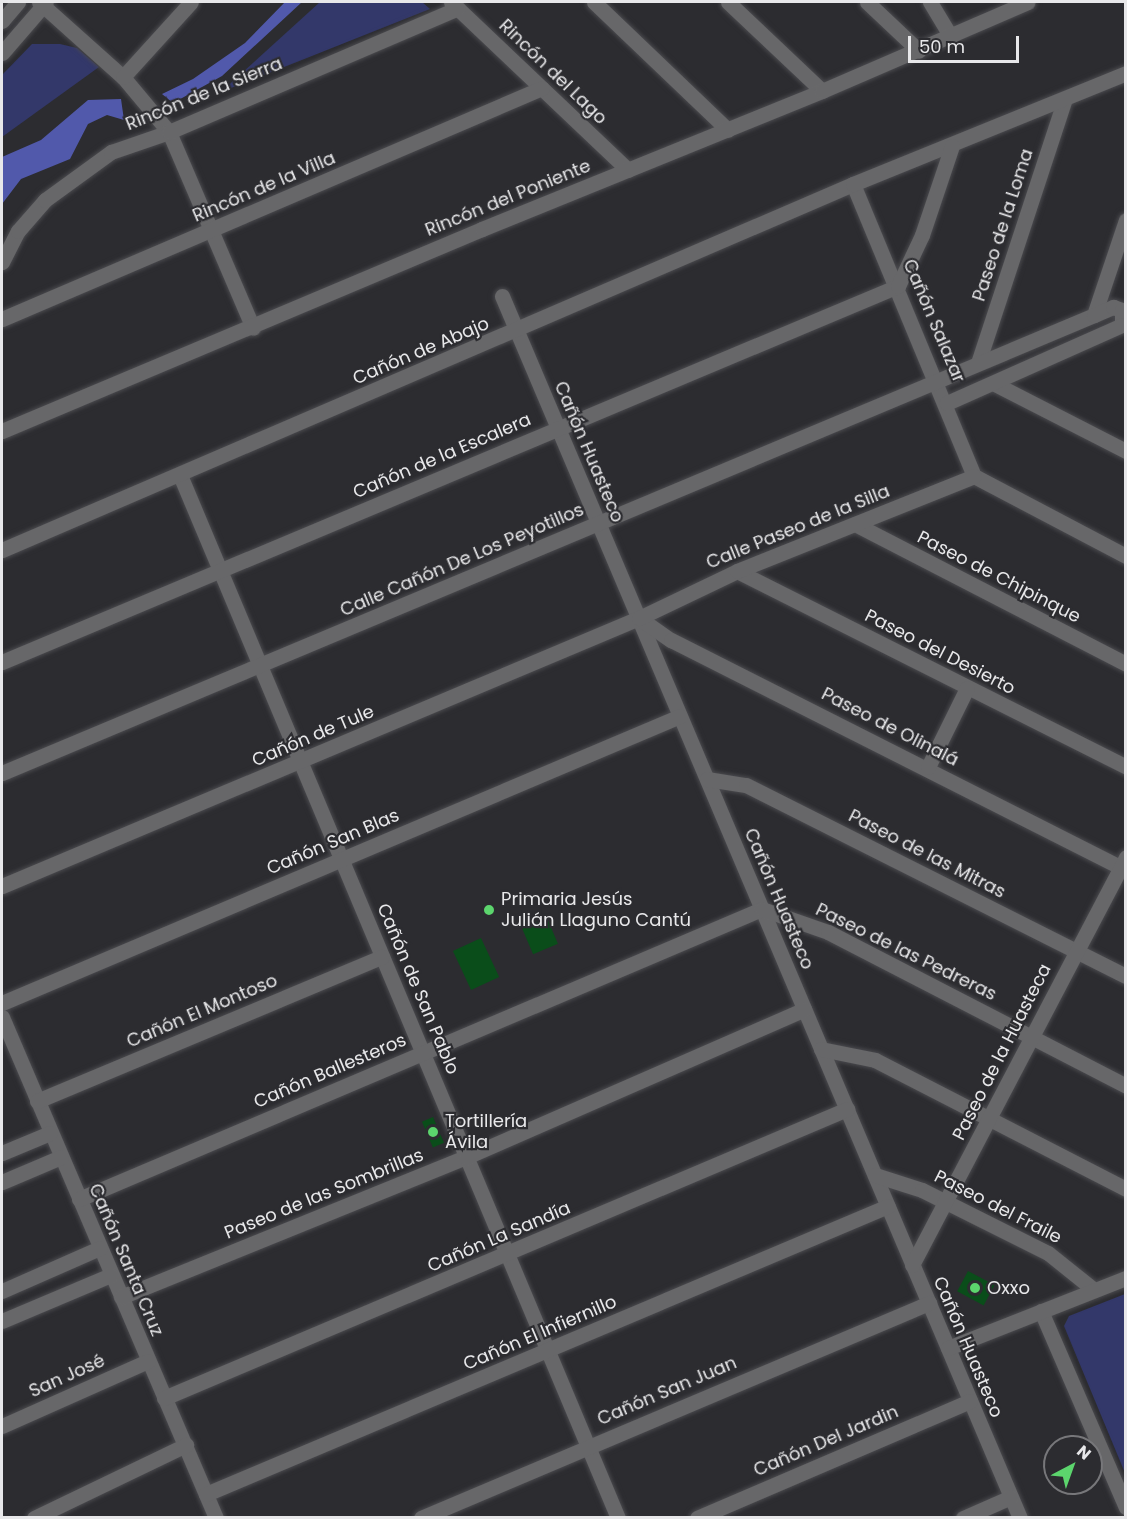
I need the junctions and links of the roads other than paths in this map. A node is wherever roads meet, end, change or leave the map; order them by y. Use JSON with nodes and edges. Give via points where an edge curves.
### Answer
{"nodes":[{"id":1,"x":18,"y":2,"type":"edge"},
{"id":2,"x":191,"y":2,"type":"edge"},
{"id":3,"x":594,"y":2,"type":"edge"},
{"id":4,"x":728,"y":2,"type":"edge"},
{"id":5,"x":867,"y":2,"type":"edge"},
{"id":6,"x":930,"y":2,"type":"edge"},
{"id":7,"x":1028,"y":2,"type":"edge"},
{"id":8,"x":43,"y":3,"type":"edge"},
{"id":9,"x":454,"y":5,"type":"edge"},
{"id":10,"x":2,"y":21,"type":"edge"},
{"id":11,"x":951,"y":37,"type":"junction"},
{"id":12,"x":919,"y":51,"type":"junction"},
{"id":13,"x":2,"y":53,"type":"edge"},
{"id":14,"x":1125,"y":73,"type":"edge"},
{"id":15,"x":123,"y":77,"type":"junction"},
{"id":16,"x":542,"y":88,"type":"junction"},
{"id":17,"x":822,"y":91,"type":"junction"},
{"id":18,"x":1065,"y":99,"type":"junction"},
{"id":19,"x":728,"y":130,"type":"junction"},
{"id":20,"x":169,"y":132,"type":"junction"},
{"id":21,"x":952,"y":146,"type":"junction"},
{"id":22,"x":628,"y":170,"type":"junction"},
{"id":23,"x":854,"y":184,"type":"junction"},
{"id":24,"x":1125,"y":220,"type":"edge"},
{"id":25,"x":213,"y":231,"type":"junction"},
{"id":26,"x":2,"y":262,"type":"edge"},
{"id":27,"x":898,"y":286,"type":"junction"},
{"id":28,"x":502,"y":296,"type":"dead end"},
{"id":29,"x":1094,"y":315,"type":"junction"},
{"id":30,"x":2,"y":319,"type":"edge"},
{"id":31,"x":1124,"y":327,"type":"edge"},
{"id":32,"x":253,"y":328,"type":"junction"},
{"id":33,"x":517,"y":331,"type":"junction"},
{"id":34,"x":978,"y":363,"type":"junction"},
{"id":35,"x":938,"y":381,"type":"junction"},
{"id":36,"x":993,"y":383,"type":"junction"},
{"id":37,"x":947,"y":403,"type":"junction"},
{"id":38,"x":558,"y":427,"type":"junction"},
{"id":39,"x":2,"y":431,"type":"edge"},
{"id":40,"x":1125,"y":451,"type":"edge"},
{"id":41,"x":180,"y":475,"type":"junction"},
{"id":42,"x":974,"y":476,"type":"junction"},
{"id":43,"x":598,"y":523,"type":"junction"},
{"id":44,"x":855,"y":524,"type":"junction"},
{"id":45,"x":2,"y":550,"type":"edge"},
{"id":46,"x":1125,"y":556,"type":"edge"},
{"id":47,"x":737,"y":571,"type":"junction"},
{"id":48,"x":220,"y":572,"type":"junction"},
{"id":49,"x":639,"y":618,"type":"junction"},
{"id":50,"x":2,"y":662,"type":"edge"},
{"id":51,"x":1125,"y":664,"type":"edge"},
{"id":52,"x":262,"y":666,"type":"junction"},
{"id":53,"x":967,"y":688,"type":"junction"},
{"id":54,"x":680,"y":716,"type":"junction"},
{"id":55,"x":302,"y":762,"type":"junction"},
{"id":56,"x":928,"y":767,"type":"junction"},
{"id":57,"x":1125,"y":767,"type":"edge"},
{"id":58,"x":2,"y":773,"type":"edge"},
{"id":59,"x":707,"y":779,"type":"junction"},
{"id":60,"x":343,"y":859,"type":"junction"},
{"id":61,"x":1124,"y":864,"type":"edge"},
{"id":62,"x":2,"y":886,"type":"edge"},
{"id":63,"x":762,"y":909,"type":"junction"},
{"id":64,"x":1076,"y":950,"type":"junction"},
{"id":65,"x":382,"y":957,"type":"junction"},
{"id":66,"x":1125,"y":976,"type":"edge"},
{"id":67,"x":2,"y":1002,"type":"edge"},
{"id":68,"x":804,"y":1009,"type":"junction"},
{"id":69,"x":2,"y":1017,"type":"edge"},
{"id":70,"x":1033,"y":1038,"type":"junction"},
{"id":71,"x":7,"y":1048,"type":"edge"},
{"id":72,"x":821,"y":1049,"type":"junction"},
{"id":73,"x":423,"y":1052,"type":"junction"},
{"id":74,"x":1125,"y":1086,"type":"edge"},
{"id":75,"x":37,"y":1101,"type":"junction"},
{"id":76,"x":847,"y":1109,"type":"junction"},
{"id":77,"x":990,"y":1121,"type":"junction"},
{"id":78,"x":50,"y":1133,"type":"junction"},
{"id":79,"x":2,"y":1153,"type":"edge"},
{"id":80,"x":60,"y":1157,"type":"junction"},
{"id":81,"x":466,"y":1157,"type":"junction"},
{"id":82,"x":875,"y":1175,"type":"junction"},
{"id":83,"x":2,"y":1182,"type":"edge"},
{"id":84,"x":1125,"y":1189,"type":"edge"},
{"id":85,"x":79,"y":1198,"type":"junction"},
{"id":86,"x":947,"y":1204,"type":"junction"},
{"id":87,"x":888,"y":1206,"type":"junction"},
{"id":88,"x":100,"y":1248,"type":"junction"},
{"id":89,"x":507,"y":1256,"type":"junction"},
{"id":90,"x":912,"y":1264,"type":"junction"},
{"id":91,"x":111,"y":1275,"type":"junction"},
{"id":92,"x":1125,"y":1278,"type":"edge"},
{"id":93,"x":1094,"y":1290,"type":"junction"},
{"id":94,"x":2,"y":1291,"type":"edge"},
{"id":95,"x":121,"y":1297,"type":"junction"},
{"id":96,"x":929,"y":1303,"type":"junction"},
{"id":97,"x":1041,"y":1311,"type":"junction"},
{"id":98,"x":2,"y":1321,"type":"edge"},
{"id":99,"x":948,"y":1347,"type":"junction"},
{"id":100,"x":547,"y":1351,"type":"junction"},
{"id":101,"x":148,"y":1360,"type":"junction"},
{"id":102,"x":164,"y":1398,"type":"junction"},
{"id":103,"x":970,"y":1401,"type":"junction"},
{"id":104,"x":2,"y":1426,"type":"edge"},
{"id":105,"x":186,"y":1445,"type":"junction"},
{"id":106,"x":586,"y":1446,"type":"junction"},
{"id":107,"x":206,"y":1494,"type":"junction"},
{"id":108,"x":1011,"y":1497,"type":"junction"},
{"id":109,"x":1125,"y":1507,"type":"edge"},
{"id":110,"x":34,"y":1518,"type":"edge"},
{"id":111,"x":216,"y":1518,"type":"edge"},
{"id":112,"x":421,"y":1518,"type":"edge"},
{"id":113,"x":618,"y":1518,"type":"edge"},
{"id":114,"x":697,"y":1518,"type":"edge"},
{"id":115,"x":963,"y":1518,"type":"edge"},
{"id":116,"x":1020,"y":1518,"type":"edge"}],
"edges":[{"from":1,"to":10,"type":"street"},
{"from":2,"to":15,"type":"street"},
{"from":3,"to":19,"type":"street"},
{"from":4,"to":17,"type":"street"},
{"from":5,"to":12,"type":"street"},
{"from":6,"to":11,"type":"street"},
{"from":7,"to":11,"type":"street","name":"Rincón del Poniente"},
{"from":8,"to":13,"type":"street"},
{"from":8,"to":15,"type":"street"},
{"from":9,"to":16,"type":"street","name":"Rincón del Lago"},
{"from":9,"to":20,"type":"street","name":"Rincón de la Sierra"},
{"from":11,"to":12,"type":"street","name":"Rincón del Poniente"},
{"from":12,"to":17,"type":"street","name":"Rincón del Poniente"},
{"from":14,"to":18,"type":"street","name":"Cañón de Abajo"},
{"from":15,"to":20,"type":"street"},
{"from":16,"to":22,"type":"street","name":"Rincón del Lago"},
{"from":16,"to":25,"type":"street","name":"Rincón de la Villa"},
{"from":17,"to":19,"type":"street","name":"Rincón del Poniente"},
{"from":18,"to":21,"type":"street","name":"Cañón de Abajo"},
{"from":18,"to":34,"type":"street","name":"Paseo de la Loma"},
{"from":19,"to":22,"type":"street","name":"Rincón del Poniente"},
{"from":20,"to":25,"type":"street"},
{"from":20,"to":26,"type":"street","name":"Rincón de la Sierra","via":[[111,152],[73,176],[18,231]]},
{"from":21,"to":23,"type":"street","name":"Cañón de Abajo"},
{"from":21,"to":27,"type":"street","via":[[922,235]]},
{"from":22,"to":32,"type":"street","name":"Rincón del Poniente"},
{"from":23,"to":27,"type":"street","name":"Cañón Salazar"},
{"from":23,"to":33,"type":"street","name":"Cañón de Abajo"},
{"from":24,"to":29,"type":"street"},
{"from":25,"to":30,"type":"street","name":"Rincón de la Villa"},
{"from":25,"to":32,"type":"street"},
{"from":27,"to":35,"type":"street","name":"Cañón Salazar"},
{"from":27,"to":38,"type":"street","name":"Cañón de la Escalera"},
{"from":28,"to":33,"type":"street","name":"Cañón Huasteco"},
{"from":29,"to":31,"type":"street","name":"Calle Cañón De Los Peyotillos","via":[[1120,308],[1125,315]]},
{"from":29,"to":34,"type":"street","name":"Calle Cañón De Los Peyotillos"},
{"from":31,"to":36,"type":"street"},
{"from":32,"to":39,"type":"street","name":"Rincón del Poniente"},
{"from":33,"to":38,"type":"street","name":"Cañón Huasteco"},
{"from":33,"to":41,"type":"street","name":"Cañón de Abajo"},
{"from":34,"to":35,"type":"street","name":"Calle Cañón De Los Peyotillos"},
{"from":35,"to":37,"type":"street","name":"Cañón Salazar"},
{"from":35,"to":43,"type":"street","name":"Calle Cañón De Los Peyotillos"},
{"from":36,"to":37,"type":"street"},
{"from":36,"to":40,"type":"street"},
{"from":37,"to":42,"type":"street","name":"Cañón Salazar"},
{"from":38,"to":43,"type":"street","name":"Cañón Huasteco"},
{"from":38,"to":48,"type":"street","name":"Cañón de la Escalera"},
{"from":41,"to":45,"type":"street","name":"Cañón de Abajo"},
{"from":41,"to":48,"type":"street","name":"Cañón de San Pablo"},
{"from":42,"to":44,"type":"street","name":"Calle Paseo de la Silla"},
{"from":42,"to":46,"type":"street"},
{"from":43,"to":49,"type":"street","name":"Cañón Huasteco"},
{"from":43,"to":52,"type":"street","name":"Calle Cañón De Los Peyotillos"},
{"from":44,"to":47,"type":"street","name":"Calle Paseo de la Silla"},
{"from":44,"to":51,"type":"street","name":"Paseo de Chipinque"},
{"from":47,"to":49,"type":"street","name":"Calle Paseo de la Silla"},
{"from":47,"to":53,"type":"street","name":"Paseo del Desierto"},
{"from":48,"to":50,"type":"street","name":"Cañón de la Escalera"},
{"from":48,"to":52,"type":"street","name":"Cañón de San Pablo"},
{"from":49,"to":54,"type":"street","name":"Cañón Huasteco"},
{"from":49,"to":55,"type":"street","name":"Cañón de Tule"},
{"from":49,"to":56,"type":"street","name":"Paseo de Olinalá","via":[[671,640]]},
{"from":52,"to":55,"type":"street","name":"Cañón de San Pablo"},
{"from":52,"to":58,"type":"street","name":"Calle Cañón De Los Peyotillos"},
{"from":53,"to":56,"type":"street"},
{"from":53,"to":57,"type":"street","name":"Paseo del Desierto"},
{"from":54,"to":59,"type":"street","name":"Cañón Huasteco"},
{"from":54,"to":60,"type":"street","name":"Cañón San Blas"},
{"from":55,"to":60,"type":"street","name":"Cañón de San Pablo"},
{"from":55,"to":62,"type":"street","name":"Cañón de Tule"},
{"from":56,"to":61,"type":"street","name":"Paseo de Olinalá"},
{"from":59,"to":63,"type":"street","name":"Cañón Huasteco"},
{"from":59,"to":64,"type":"street","name":"Paseo de las Mitras","via":[[746,784]]},
{"from":60,"to":65,"type":"street","name":"Cañón de San Pablo"},
{"from":60,"to":67,"type":"street","name":"Cañón San Blas"},
{"from":61,"to":64,"type":"street","name":"Paseo de la Huasteca"},
{"from":63,"to":68,"type":"street","name":"Cañón Huasteco"},
{"from":63,"to":70,"type":"street","name":"Paseo de las Pedreras","via":[[828,932]]},
{"from":63,"to":73,"type":"street","name":"Cañón Ballesteros"},
{"from":64,"to":66,"type":"street","name":"Paseo de las Mitras"},
{"from":64,"to":70,"type":"street","name":"Paseo de la Huasteca"},
{"from":65,"to":73,"type":"street","name":"Cañón de San Pablo"},
{"from":65,"to":75,"type":"street","name":"Cañón El Montoso"},
{"from":68,"to":72,"type":"street","name":"Cañón Huasteco"},
{"from":68,"to":81,"type":"street","name":"Paseo de las Sombrillas"},
{"from":69,"to":71,"type":"street","name":"Cañón Santa Cruz"},
{"from":70,"to":74,"type":"street","name":"Paseo de las Pedreras"},
{"from":70,"to":77,"type":"street","name":"Paseo de la Huasteca"},
{"from":71,"to":75,"type":"street","name":"Cañón Santa Cruz"},
{"from":72,"to":76,"type":"street","name":"Cañón Huasteco"},
{"from":72,"to":77,"type":"street","via":[[875,1060]]},
{"from":73,"to":81,"type":"street","name":"Cañón de San Pablo"},
{"from":73,"to":85,"type":"street","name":"Cañón Ballesteros"},
{"from":75,"to":78,"type":"street","name":"Cañón Santa Cruz"},
{"from":76,"to":82,"type":"street","name":"Cañón Huasteco"},
{"from":76,"to":89,"type":"street","name":"Cañón La Sandía"},
{"from":77,"to":84,"type":"street"},
{"from":77,"to":86,"type":"street","name":"Paseo de la Huasteca"},
{"from":78,"to":79,"type":"street"},
{"from":78,"to":80,"type":"street","name":"Cañón Santa Cruz"},
{"from":80,"to":83,"type":"street"},
{"from":80,"to":85,"type":"street","name":"Cañón Santa Cruz"},
{"from":81,"to":89,"type":"street","name":"Cañón de San Pablo"},
{"from":81,"to":95,"type":"street","name":"Paseo de las Sombrillas"},
{"from":82,"to":86,"type":"street","name":"Paseo del Fraile"},
{"from":82,"to":87,"type":"street","name":"Cañón Huasteco"},
{"from":85,"to":88,"type":"street","name":"Cañón Santa Cruz"},
{"from":86,"to":90,"type":"street","name":"Paseo de la Huasteca"},
{"from":86,"to":93,"type":"street","name":"Paseo del Fraile","via":[[1048,1253]]},
{"from":87,"to":90,"type":"street","name":"Cañón Huasteco"},
{"from":87,"to":100,"type":"street","name":"Cañón El Infiernillo"},
{"from":88,"to":91,"type":"street","name":"Cañón Santa Cruz"},
{"from":88,"to":94,"type":"street"},
{"from":89,"to":100,"type":"street","name":"Cañón de San Pablo"},
{"from":89,"to":102,"type":"street","name":"Cañón La Sandía"},
{"from":90,"to":96,"type":"street","name":"Cañón Huasteco"},
{"from":91,"to":95,"type":"street","name":"Cañón Santa Cruz"},
{"from":91,"to":98,"type":"street"},
{"from":92,"to":93,"type":"street"},
{"from":93,"to":97,"type":"street"},
{"from":95,"to":101,"type":"street","name":"Cañón Santa Cruz"},
{"from":96,"to":99,"type":"street","name":"Cañón Huasteco"},
{"from":96,"to":106,"type":"street","name":"Cañón San Juan"},
{"from":97,"to":99,"type":"street"},
{"from":97,"to":109,"type":"street"},
{"from":99,"to":103,"type":"street","name":"Cañón Huasteco"},
{"from":100,"to":106,"type":"street","name":"Cañón de San Pablo"},
{"from":100,"to":107,"type":"street","name":"Cañón El Infiernillo"},
{"from":101,"to":102,"type":"street","name":"Cañón Santa Cruz"},
{"from":101,"to":104,"type":"street","name":"San José"},
{"from":102,"to":105,"type":"street","name":"Cañón Santa Cruz"},
{"from":103,"to":108,"type":"street","name":"Cañón Huasteco"},
{"from":103,"to":114,"type":"street","name":"Cañón Del Jardin"},
{"from":105,"to":107,"type":"street","name":"Cañón Santa Cruz"},
{"from":105,"to":110,"type":"street"},
{"from":106,"to":112,"type":"street","name":"Cañón San Juan"},
{"from":106,"to":113,"type":"street","name":"Cañón de San Pablo"},
{"from":107,"to":111,"type":"street","name":"Cañón Santa Cruz"},
{"from":108,"to":115,"type":"street"},
{"from":108,"to":116,"type":"street","name":"Cañón Huasteco"}]}
